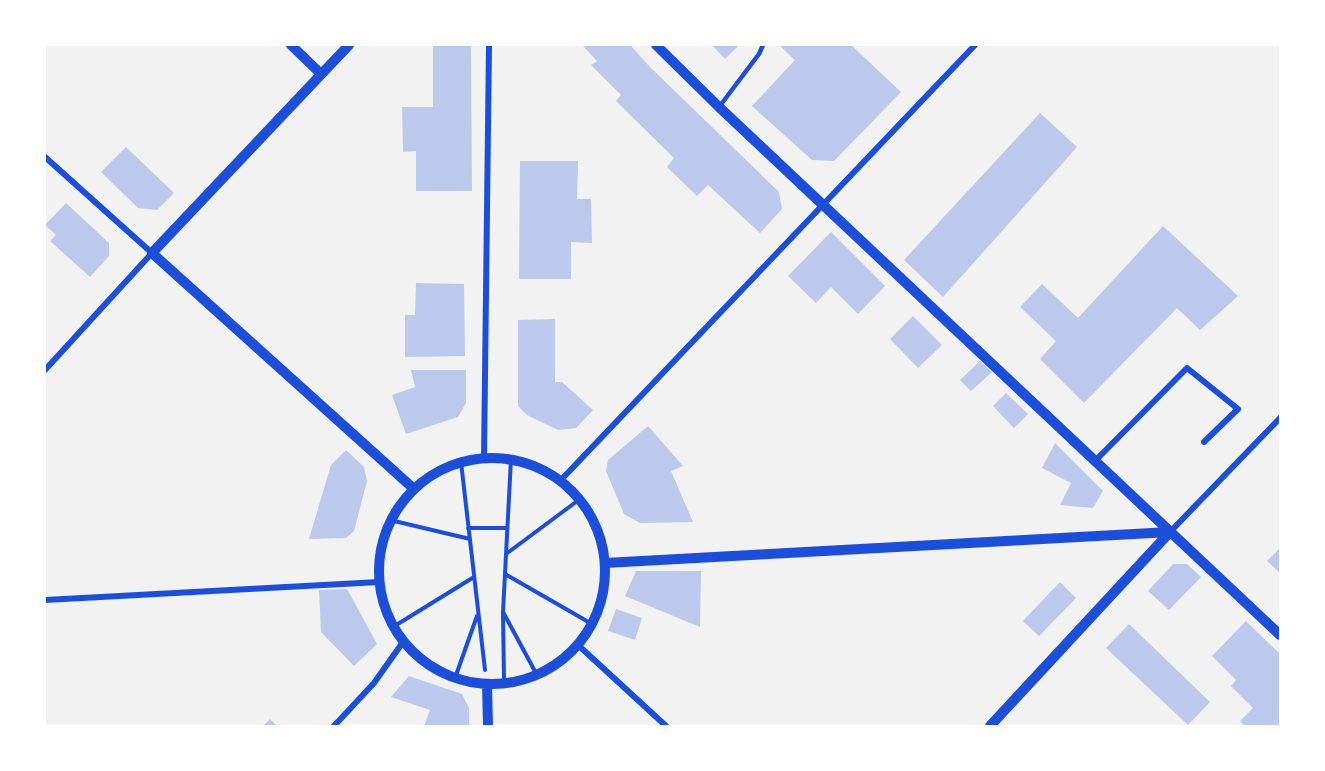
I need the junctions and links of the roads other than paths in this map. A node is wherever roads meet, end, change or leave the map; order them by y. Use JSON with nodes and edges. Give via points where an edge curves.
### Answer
{"nodes":[{"id":1,"x":291,"y":45,"type":"edge"},
{"id":2,"x":349,"y":45,"type":"edge"},
{"id":3,"x":489,"y":45,"type":"edge"},
{"id":4,"x":763,"y":45,"type":"edge"},
{"id":5,"x":975,"y":45,"type":"edge"},
{"id":6,"x":661,"y":47,"type":"edge"},
{"id":7,"x":321,"y":74,"type":"junction"},
{"id":8,"x":719,"y":107,"type":"junction"},
{"id":9,"x":45,"y":157,"type":"edge"},
{"id":10,"x":823,"y":205,"type":"junction"},
{"id":11,"x":152,"y":253,"type":"junction"},
{"id":12,"x":45,"y":370,"type":"edge"},
{"id":13,"x":1280,"y":418,"type":"edge"},
{"id":14,"x":1204,"y":442,"type":"dead end"},
{"id":15,"x":484,"y":458,"type":"junction"},
{"id":16,"x":1095,"y":461,"type":"junction"},
{"id":17,"x":560,"y":481,"type":"junction"},
{"id":18,"x":414,"y":489,"type":"junction"},
{"id":19,"x":1170,"y":532,"type":"junction"},
{"id":20,"x":605,"y":563,"type":"junction"},
{"id":21,"x":379,"y":582,"type":"junction"},
{"id":22,"x":45,"y":600,"type":"edge"},
{"id":23,"x":1280,"y":634,"type":"edge"},
{"id":24,"x":403,"y":642,"type":"junction"},
{"id":25,"x":578,"y":645,"type":"junction"},
{"id":26,"x":487,"y":684,"type":"junction"},
{"id":27,"x":334,"y":726,"type":"edge"},
{"id":28,"x":488,"y":726,"type":"edge"},
{"id":29,"x":666,"y":726,"type":"edge"},
{"id":30,"x":990,"y":726,"type":"edge"}],
"edges":[{"from":1,"to":7,"type":"street"},
{"from":2,"to":7,"type":"street"},
{"from":3,"to":15,"type":"street"},
{"from":4,"to":8,"type":"lane"},
{"from":5,"to":10,"type":"street"},
{"from":6,"to":8,"type":"street"},
{"from":7,"to":11,"type":"street"},
{"from":8,"to":10,"type":"street"},
{"from":9,"to":11,"type":"street"},
{"from":10,"to":16,"type":"street"},
{"from":10,"to":17,"type":"street"},
{"from":11,"to":12,"type":"street"},
{"from":11,"to":18,"type":"street"},
{"from":13,"to":19,"type":"street"},
{"from":14,"to":16,"type":"street","via":[[1238,409],[1186,368]]},
{"from":15,"to":17,"type":"street","via":[[511,459],[537,467]]},
{"from":15,"to":18,"type":"street","via":[[461,462],[436,473]]},
{"from":16,"to":19,"type":"street"},
{"from":17,"to":20,"type":"street","via":[[580,500],[592,519]]},
{"from":18,"to":21,"type":"street","via":[[400,504],[382,540]]},
{"from":19,"to":20,"type":"street"},
{"from":19,"to":23,"type":"street"},
{"from":19,"to":30,"type":"street"},
{"from":20,"to":25,"type":"street","via":[[600,605]]},
{"from":21,"to":22,"type":"street"},
{"from":21,"to":24,"type":"street","via":[[386,613]]},
{"from":24,"to":26,"type":"street","via":[[427,664],[455,678]]},
{"from":24,"to":27,"type":"street"},
{"from":25,"to":26,"type":"street","via":[[537,675],[521,681]]},
{"from":25,"to":29,"type":"street"},
{"from":26,"to":28,"type":"street"}]}
